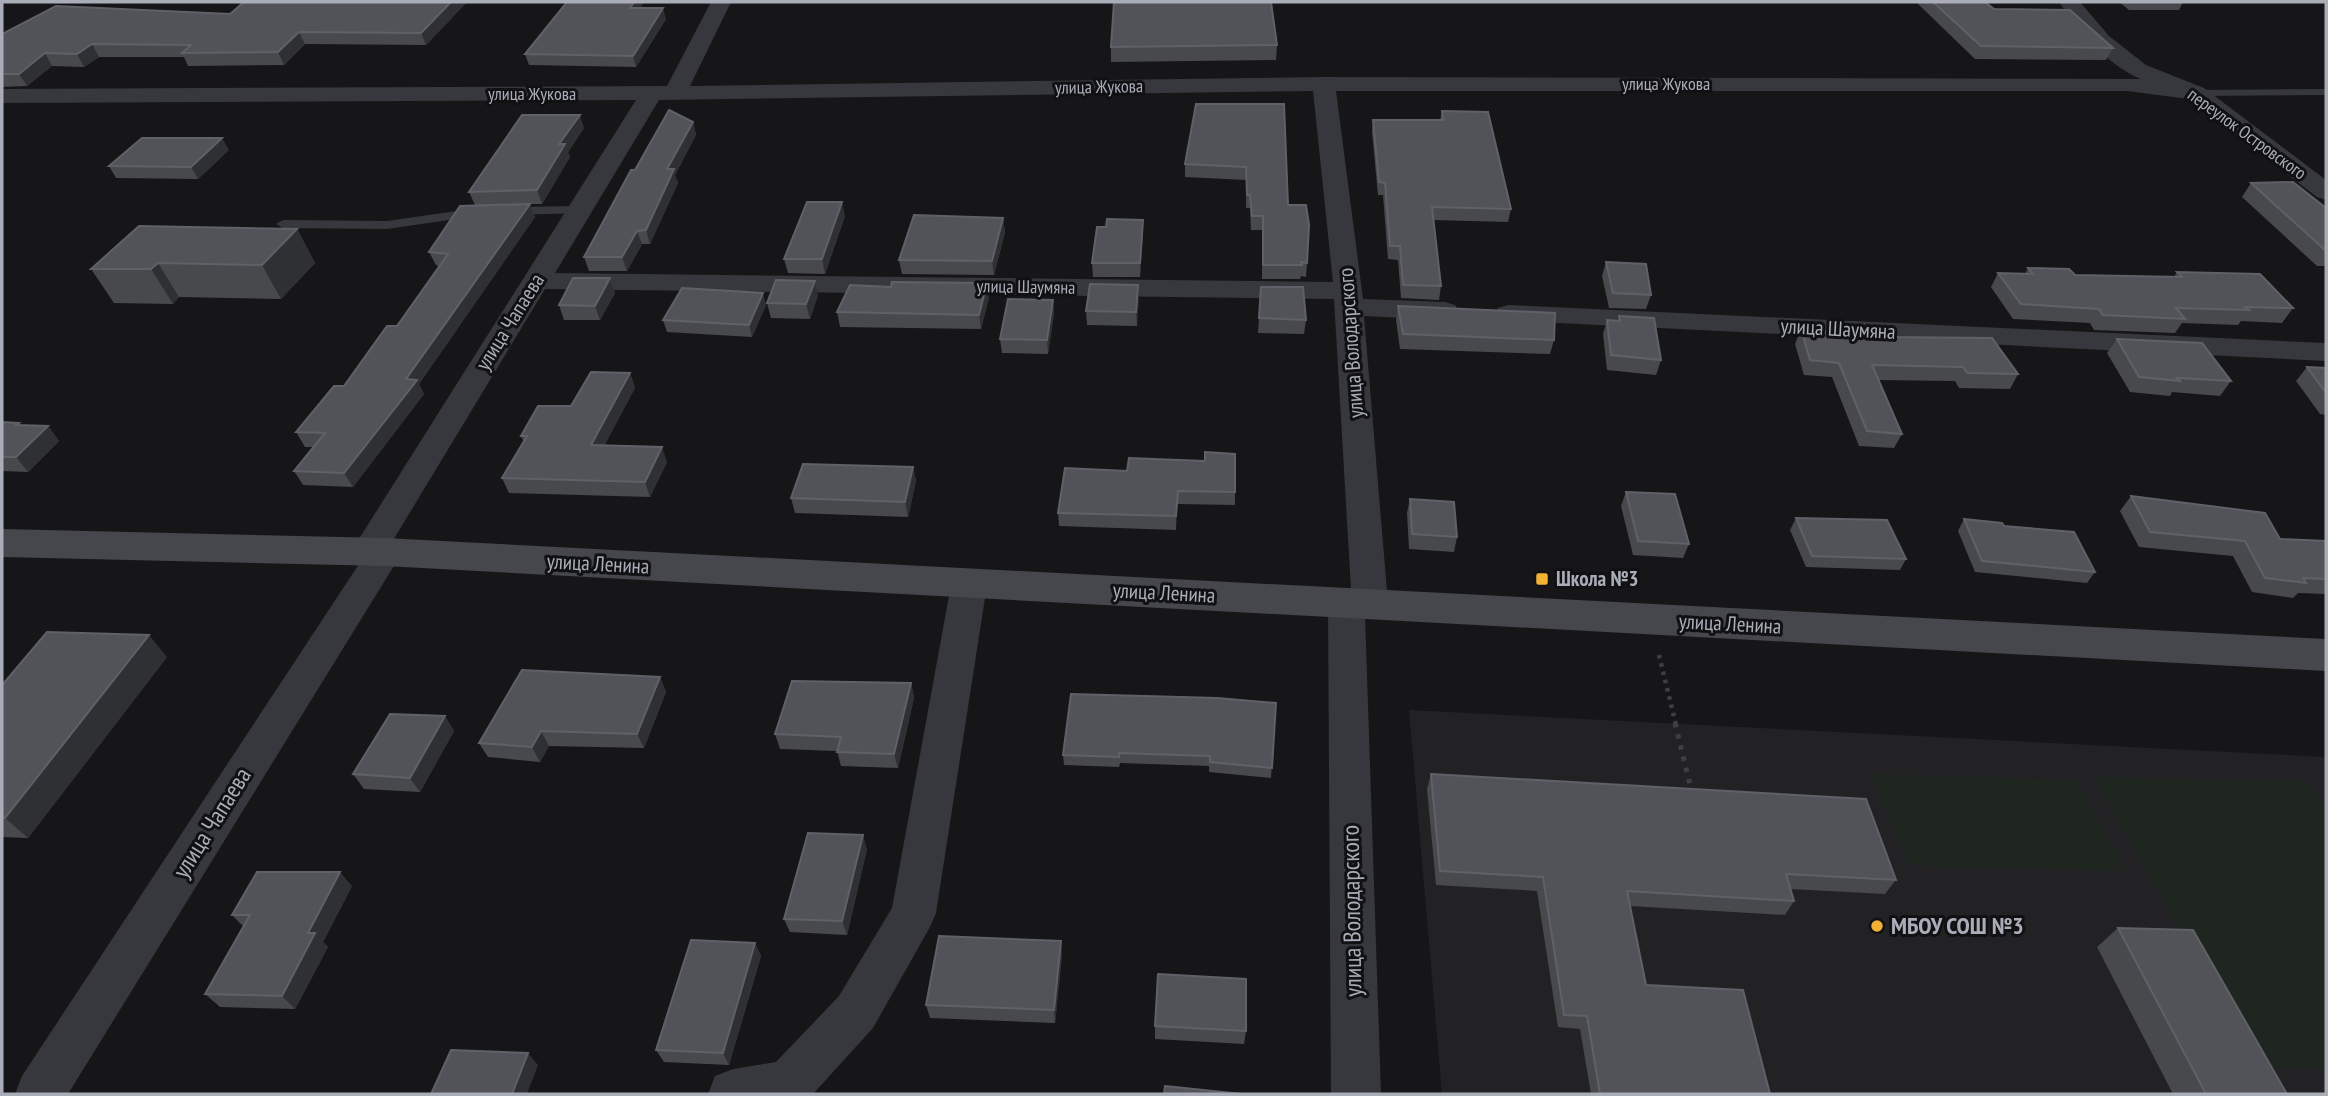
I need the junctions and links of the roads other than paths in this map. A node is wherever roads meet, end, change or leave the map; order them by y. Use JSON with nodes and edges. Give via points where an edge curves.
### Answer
{"nodes":[{"id":1,"x":721,"y":2,"type":"edge"},
{"id":2,"x":2069,"y":2,"type":"edge"},
{"id":3,"x":1324,"y":84,"type":"junction"},
{"id":4,"x":2326,"y":92,"type":"edge"},
{"id":5,"x":664,"y":93,"type":"junction"},
{"id":6,"x":2196,"y":93,"type":"junction"},
{"id":7,"x":2,"y":96,"type":"edge"},
{"id":8,"x":2326,"y":192,"type":"edge"},
{"id":9,"x":580,"y":210,"type":"junction"},
{"id":10,"x":283,"y":224,"type":"dead end"},
{"id":11,"x":536,"y":281,"type":"junction"},
{"id":12,"x":1349,"y":299,"type":"junction"},
{"id":13,"x":2326,"y":352,"type":"edge"},
{"id":14,"x":2,"y":542,"type":"edge"},
{"id":15,"x":377,"y":552,"type":"junction"},
{"id":16,"x":969,"y":585,"type":"junction"},
{"id":17,"x":1358,"y":602,"type":"junction"},
{"id":18,"x":2326,"y":655,"type":"edge"},
{"id":19,"x":40,"y":1094,"type":"edge"},
{"id":20,"x":733,"y":1094,"type":"edge"},
{"id":21,"x":1356,"y":1094,"type":"edge"}],
"edges":[{"from":1,"to":5,"type":"street","name":"улица Чапаева"},
{"from":2,"to":6,"type":"street","name":"переулок Островского","via":[[2101,41],[2138,70]]},
{"from":3,"to":5,"type":"street","name":"улица Жукова"},
{"from":3,"to":6,"type":"street","name":"улица Жукова","via":[[2127,84]]},
{"from":3,"to":12,"type":"street","name":"улица Володарского"},
{"from":4,"to":6,"type":"lane"},
{"from":5,"to":7,"type":"street","name":"улица Жукова"},
{"from":5,"to":9,"type":"street","name":"улица Чапаева"},
{"from":6,"to":8,"type":"street","name":"переулок Островского"},
{"from":9,"to":10,"type":"lane","via":[[468,212],[387,225]]},
{"from":9,"to":11,"type":"street","name":"улица Чапаева"},
{"from":11,"to":12,"type":"street","name":"улица Шаумяна"},
{"from":11,"to":15,"type":"street","name":"улица Чапаева"},
{"from":12,"to":13,"type":"street","name":"улица Шаумяна"},
{"from":12,"to":17,"type":"street","name":"улица Володарского"},
{"from":14,"to":15,"type":"main road","name":"улица Ленина"},
{"from":15,"to":16,"type":"main road","name":"улица Ленина"},
{"from":15,"to":19,"type":"street","name":"улица Чапаева"},
{"from":16,"to":17,"type":"main road","name":"улица Ленина"},
{"from":16,"to":20,"type":"street","via":[[914,914],[856,1012],[788,1086]]},
{"from":17,"to":18,"type":"main road","name":"улица Ленина"},
{"from":17,"to":21,"type":"street","name":"улица Володарского"}]}
